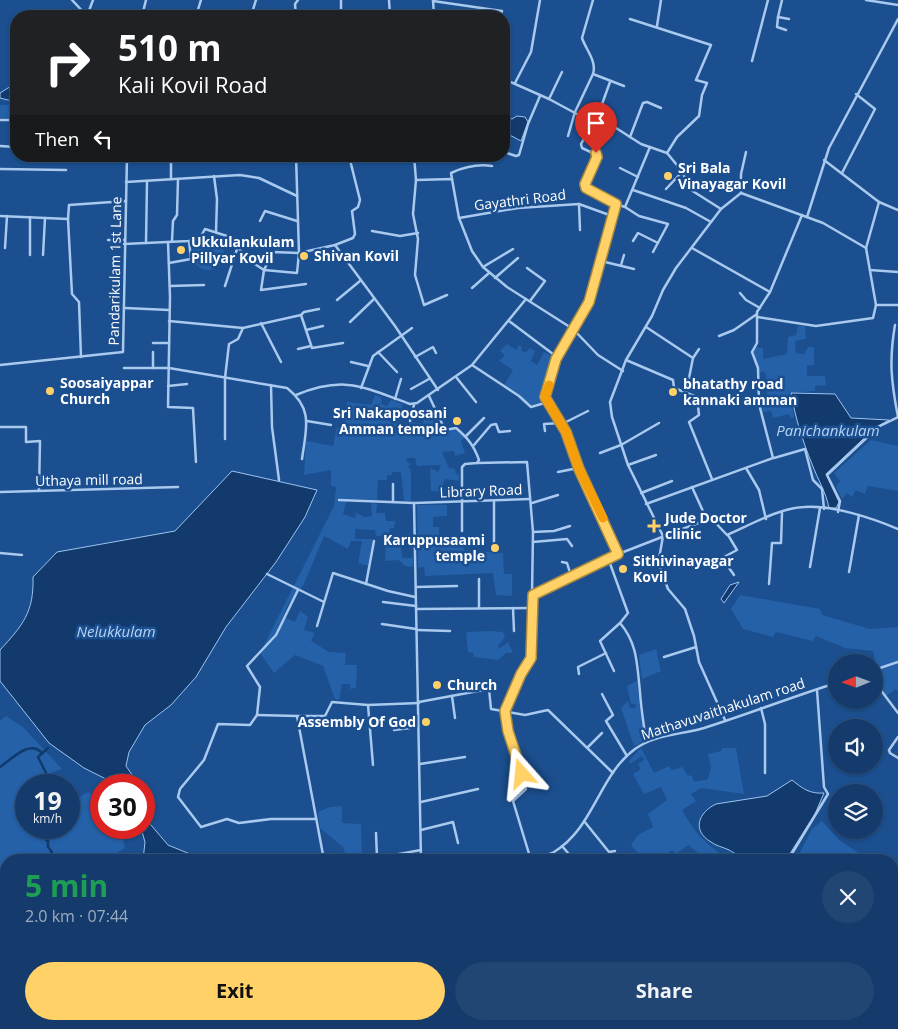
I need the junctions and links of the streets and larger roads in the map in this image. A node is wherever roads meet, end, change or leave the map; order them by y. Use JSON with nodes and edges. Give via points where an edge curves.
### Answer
{"nodes":[{"id":1,"x":72,"y":0,"type":"edge"},
{"id":2,"x":540,"y":0,"type":"edge"},
{"id":3,"x":593,"y":0,"type":"edge"},
{"id":4,"x":661,"y":0,"type":"edge"},
{"id":5,"x":768,"y":0,"type":"edge"},
{"id":6,"x":782,"y":0,"type":"edge"},
{"id":7,"x":866,"y":0,"type":"edge"},
{"id":8,"x":433,"y":1,"type":"edge"},
{"id":9,"x":898,"y":5,"type":"edge"},
{"id":10,"x":81,"y":10,"type":"edge"},
{"id":11,"x":495,"y":10,"type":"edge"},
{"id":12,"x":778,"y":17,"type":"junction"},
{"id":13,"x":630,"y":18,"type":"dead end"},
{"id":14,"x":898,"y":19,"type":"edge"},
{"id":15,"x":789,"y":20,"type":"dead end"},
{"id":16,"x":657,"y":26,"type":"junction"},
{"id":17,"x":786,"y":30,"type":"dead end"},
{"id":18,"x":752,"y":61,"type":"dead end"},
{"id":19,"x":562,"y":72,"type":"dead end"},
{"id":20,"x":593,"y":74,"type":"junction"},
{"id":21,"x":510,"y":81,"type":"edge"},
{"id":22,"x":610,"y":82,"type":"junction"},
{"id":23,"x":515,"y":83,"type":"junction"},
{"id":24,"x":624,"y":86,"type":"dead end"},
{"id":25,"x":856,"y":94,"type":"junction"},
{"id":26,"x":540,"y":96,"type":"junction"},
{"id":27,"x":549,"y":99,"type":"junction"},
{"id":28,"x":661,"y":108,"type":"dead end"},
{"id":29,"x":575,"y":112,"type":"junction"},
{"id":30,"x":597,"y":118,"type":"junction"},
{"id":31,"x":594,"y":121,"type":"junction"},
{"id":32,"x":568,"y":136,"type":"dead end"},
{"id":33,"x":630,"y":137,"type":"junction"},
{"id":34,"x":650,"y":147,"type":"junction"},
{"id":35,"x":746,"y":152,"type":"dead end"},
{"id":36,"x":667,"y":153,"type":"junction"},
{"id":37,"x":510,"y":154,"type":"edge"},
{"id":38,"x":824,"y":160,"type":"junction"},
{"id":39,"x":127,"y":162,"type":"edge"},
{"id":40,"x":171,"y":162,"type":"edge"},
{"id":41,"x":296,"y":162,"type":"edge"},
{"id":42,"x":350,"y":162,"type":"edge"},
{"id":43,"x":414,"y":162,"type":"edge"},
{"id":44,"x":492,"y":166,"type":"dead end"},
{"id":45,"x":620,"y":168,"type":"dead end"},
{"id":46,"x":0,"y":169,"type":"edge"},
{"id":47,"x":66,"y":170,"type":"dead end"},
{"id":48,"x":682,"y":172,"type":"junction"},
{"id":49,"x":842,"y":173,"type":"junction"},
{"id":50,"x":214,"y":176,"type":"junction"},
{"id":51,"x":638,"y":177,"type":"junction"},
{"id":52,"x":178,"y":179,"type":"junction"},
{"id":53,"x":452,"y":179,"type":"junction"},
{"id":54,"x":171,"y":180,"type":"junction"},
{"id":55,"x":416,"y":180,"type":"junction"},
{"id":56,"x":126,"y":182,"type":"junction"},
{"id":57,"x":147,"y":182,"type":"junction"},
{"id":58,"x":632,"y":190,"type":"junction"},
{"id":59,"x":666,"y":190,"type":"dead end"},
{"id":60,"x":741,"y":193,"type":"junction"},
{"id":61,"x":297,"y":196,"type":"junction"},
{"id":62,"x":126,"y":201,"type":"junction"},
{"id":63,"x":879,"y":202,"type":"junction"},
{"id":64,"x":579,"y":204,"type":"junction"},
{"id":65,"x":616,"y":204,"type":"junction"},
{"id":66,"x":625,"y":207,"type":"junction"},
{"id":67,"x":720,"y":209,"type":"junction"},
{"id":68,"x":898,"y":210,"type":"edge"},
{"id":69,"x":802,"y":215,"type":"junction"},
{"id":70,"x":0,"y":216,"type":"edge"},
{"id":71,"x":6,"y":216,"type":"junction"},
{"id":72,"x":612,"y":216,"type":"junction"},
{"id":73,"x":30,"y":217,"type":"junction"},
{"id":74,"x":807,"y":217,"type":"junction"},
{"id":75,"x":45,"y":218,"type":"junction"},
{"id":76,"x":459,"y":218,"type":"junction"},
{"id":77,"x":68,"y":219,"type":"junction"},
{"id":78,"x":260,"y":221,"type":"dead end"},
{"id":79,"x":298,"y":222,"type":"junction"},
{"id":80,"x":711,"y":222,"type":"junction"},
{"id":81,"x":580,"y":230,"type":"dead end"},
{"id":82,"x":372,"y":231,"type":"dead end"},
{"id":83,"x":216,"y":232,"type":"junction"},
{"id":84,"x":418,"y":233,"type":"junction"},
{"id":85,"x":108,"y":240,"type":"dead end"},
{"id":86,"x":172,"y":241,"type":"junction"},
{"id":87,"x":189,"y":241,"type":"junction"},
{"id":88,"x":633,"y":241,"type":"dead end"},
{"id":89,"x":124,"y":242,"type":"junction"},
{"id":90,"x":168,"y":242,"type":"junction"},
{"id":91,"x":146,"y":243,"type":"junction"},
{"id":92,"x":658,"y":244,"type":"junction"},
{"id":93,"x":335,"y":245,"type":"junction"},
{"id":94,"x":238,"y":246,"type":"junction"},
{"id":95,"x":5,"y":248,"type":"dead end"},
{"id":96,"x":692,"y":248,"type":"junction"},
{"id":97,"x":866,"y":248,"type":"junction"},
{"id":98,"x":513,"y":249,"type":"dead end"},
{"id":99,"x":653,"y":252,"type":"dead end"},
{"id":100,"x":299,"y":253,"type":"junction"},
{"id":101,"x":30,"y":255,"type":"dead end"},
{"id":102,"x":43,"y":255,"type":"dead end"},
{"id":103,"x":624,"y":255,"type":"dead end"},
{"id":104,"x":518,"y":258,"type":"dead end"},
{"id":105,"x":601,"y":261,"type":"junction"},
{"id":106,"x":169,"y":263,"type":"junction"},
{"id":107,"x":621,"y":264,"type":"junction"},
{"id":108,"x":483,"y":267,"type":"junction"},
{"id":109,"x":527,"y":268,"type":"dead end"},
{"id":110,"x":634,"y":269,"type":"dead end"},
{"id":111,"x":264,"y":270,"type":"junction"},
{"id":112,"x":870,"y":270,"type":"junction"},
{"id":113,"x":898,"y":272,"type":"edge"},
{"id":114,"x":489,"y":274,"type":"junction"},
{"id":115,"x":495,"y":278,"type":"junction"},
{"id":116,"x":360,"y":281,"type":"junction"},
{"id":117,"x":306,"y":284,"type":"dead end"},
{"id":118,"x":204,"y":285,"type":"dead end"},
{"id":119,"x":170,"y":286,"type":"junction"},
{"id":120,"x":225,"y":286,"type":"dead end"},
{"id":121,"x":472,"y":288,"type":"dead end"},
{"id":122,"x":770,"y":292,"type":"junction"},
{"id":123,"x":740,"y":293,"type":"dead end"},
{"id":124,"x":447,"y":295,"type":"dead end"},
{"id":125,"x":374,"y":299,"type":"junction"},
{"id":126,"x":526,"y":299,"type":"junction"},
{"id":127,"x":337,"y":300,"type":"dead end"},
{"id":128,"x":530,"y":302,"type":"junction"},
{"id":129,"x":898,"y":305,"type":"edge"},
{"id":130,"x":876,"y":306,"type":"junction"},
{"id":131,"x":125,"y":308,"type":"junction"},
{"id":132,"x":760,"y":308,"type":"junction"},
{"id":133,"x":319,"y":309,"type":"dead end"},
{"id":134,"x":169,"y":310,"type":"junction"},
{"id":135,"x":301,"y":315,"type":"junction"},
{"id":136,"x":757,"y":316,"type":"junction"},
{"id":137,"x":169,"y":321,"type":"junction"},
{"id":138,"x":509,"y":321,"type":"junction"},
{"id":139,"x":350,"y":322,"type":"dead end"},
{"id":140,"x":260,"y":323,"type":"junction"},
{"id":141,"x":895,"y":324,"type":"dead end"},
{"id":142,"x":323,"y":326,"type":"dead end"},
{"id":143,"x":646,"y":327,"type":"junction"},
{"id":144,"x":243,"y":328,"type":"junction"},
{"id":145,"x":412,"y":328,"type":"dead end"},
{"id":146,"x":573,"y":329,"type":"junction"},
{"id":147,"x":306,"y":330,"type":"junction"},
{"id":148,"x":400,"y":335,"type":"junction"},
{"id":149,"x":719,"y":336,"type":"dead end"},
{"id":150,"x":169,"y":343,"type":"junction"},
{"id":151,"x":343,"y":343,"type":"dead end"},
{"id":152,"x":153,"y":344,"type":"dead end"},
{"id":153,"x":312,"y":346,"type":"junction"},
{"id":154,"x":298,"y":349,"type":"dead end"},
{"id":155,"x":699,"y":349,"type":"dead end"},
{"id":156,"x":153,"y":352,"type":"dead end"},
{"id":157,"x":378,"y":352,"type":"junction"},
{"id":158,"x":436,"y":353,"type":"dead end"},
{"id":159,"x":80,"y":357,"type":"junction"},
{"id":160,"x":557,"y":357,"type":"junction"},
{"id":161,"x":415,"y":358,"type":"junction"},
{"id":162,"x":693,"y":358,"type":"junction"},
{"id":163,"x":626,"y":360,"type":"junction"},
{"id":164,"x":281,"y":362,"type":"dead end"},
{"id":165,"x":351,"y":362,"type":"dead end"},
{"id":166,"x":0,"y":365,"type":"edge"},
{"id":167,"x":472,"y":365,"type":"junction"},
{"id":168,"x":368,"y":366,"type":"junction"},
{"id":169,"x":124,"y":368,"type":"dead end"},
{"id":170,"x":153,"y":368,"type":"junction"},
{"id":171,"x":168,"y":368,"type":"junction"},
{"id":172,"x":623,"y":371,"type":"junction"},
{"id":173,"x":397,"y":372,"type":"dead end"},
{"id":174,"x":456,"y":377,"type":"junction"},
{"id":175,"x":225,"y":378,"type":"junction"},
{"id":176,"x":429,"y":379,"type":"junction"},
{"id":177,"x":401,"y":380,"type":"dead end"},
{"id":178,"x":187,"y":384,"type":"dead end"},
{"id":179,"x":271,"y":385,"type":"junction"},
{"id":180,"x":168,"y":386,"type":"junction"},
{"id":181,"x":361,"y":388,"type":"junction"},
{"id":182,"x":411,"y":388,"type":"dead end"},
{"id":183,"x":438,"y":390,"type":"junction"},
{"id":184,"x":686,"y":393,"type":"junction"},
{"id":185,"x":296,"y":395,"type":"junction"},
{"id":186,"x":429,"y":396,"type":"junction"},
{"id":187,"x":894,"y":396,"type":"junction"},
{"id":188,"x":898,"y":397,"type":"edge"},
{"id":189,"x":395,"y":398,"type":"junction"},
{"id":190,"x":476,"y":402,"type":"dead end"},
{"id":191,"x":548,"y":402,"type":"junction"},
{"id":192,"x":414,"y":404,"type":"junction"},
{"id":193,"x":588,"y":411,"type":"dead end"},
{"id":194,"x":484,"y":418,"type":"dead end"},
{"id":195,"x":410,"y":420,"type":"dead end"},
{"id":196,"x":307,"y":421,"type":"junction"},
{"id":197,"x":561,"y":423,"type":"junction"},
{"id":198,"x":659,"y":423,"type":"dead end"},
{"id":199,"x":331,"y":425,"type":"dead end"},
{"id":200,"x":0,"y":427,"type":"edge"},
{"id":201,"x":510,"y":431,"type":"dead end"},
{"id":202,"x":545,"y":431,"type":"dead end"},
{"id":203,"x":466,"y":436,"type":"junction"},
{"id":204,"x":225,"y":439,"type":"dead end"},
{"id":205,"x":474,"y":445,"type":"junction"},
{"id":206,"x":621,"y":445,"type":"junction"},
{"id":207,"x":600,"y":453,"type":"dead end"},
{"id":208,"x":656,"y":455,"type":"dead end"},
{"id":209,"x":773,"y":458,"type":"junction"},
{"id":210,"x":302,"y":459,"type":"dead end"},
{"id":211,"x":196,"y":462,"type":"dead end"},
{"id":212,"x":477,"y":463,"type":"junction"},
{"id":213,"x":628,"y":465,"type":"junction"},
{"id":214,"x":579,"y":468,"type":"junction"},
{"id":215,"x":746,"y":468,"type":"junction"},
{"id":216,"x":558,"y":472,"type":"dead end"},
{"id":217,"x":712,"y":479,"type":"junction"},
{"id":218,"x":279,"y":480,"type":"dead end"},
{"id":219,"x":672,"y":481,"type":"dead end"},
{"id":220,"x":393,"y":484,"type":"dead end"},
{"id":221,"x":178,"y":487,"type":"dead end"},
{"id":222,"x":692,"y":487,"type":"junction"},
{"id":223,"x":38,"y":491,"type":"junction"},
{"id":224,"x":0,"y":492,"type":"edge"},
{"id":225,"x":641,"y":493,"type":"junction"},
{"id":226,"x":558,"y":495,"type":"dead end"},
{"id":227,"x":529,"y":499,"type":"junction"},
{"id":228,"x":339,"y":500,"type":"dead end"},
{"id":229,"x":494,"y":501,"type":"junction"},
{"id":230,"x":393,"y":502,"type":"junction"},
{"id":231,"x":462,"y":502,"type":"junction"},
{"id":232,"x":414,"y":503,"type":"junction"},
{"id":233,"x":532,"y":503,"type":"junction"},
{"id":234,"x":646,"y":504,"type":"junction"},
{"id":235,"x":822,"y":508,"type":"junction"},
{"id":236,"x":838,"y":512,"type":"junction"},
{"id":237,"x":782,"y":513,"type":"junction"},
{"id":238,"x":859,"y":515,"type":"junction"},
{"id":239,"x":766,"y":519,"type":"junction"},
{"id":240,"x":707,"y":520,"type":"junction"},
{"id":241,"x":570,"y":526,"type":"dead end"},
{"id":242,"x":898,"y":529,"type":"edge"},
{"id":243,"x":462,"y":531,"type":"dead end"},
{"id":244,"x":533,"y":532,"type":"junction"},
{"id":245,"x":728,"y":534,"type":"junction"},
{"id":246,"x":663,"y":536,"type":"junction"},
{"id":247,"x":374,"y":541,"type":"dead end"},
{"id":248,"x":532,"y":542,"type":"junction"},
{"id":249,"x":494,"y":545,"type":"dead end"},
{"id":250,"x":572,"y":546,"type":"dead end"},
{"id":251,"x":0,"y":552,"type":"edge"},
{"id":252,"x":618,"y":554,"type":"junction"},
{"id":253,"x":22,"y":555,"type":"dead end"},
{"id":254,"x":608,"y":558,"type":"junction"},
{"id":255,"x":562,"y":562,"type":"dead end"},
{"id":256,"x":810,"y":567,"type":"dead end"},
{"id":257,"x":849,"y":572,"type":"dead end"},
{"id":258,"x":267,"y":574,"type":"dead end"},
{"id":259,"x":734,"y":575,"type":"dead end"},
{"id":260,"x":571,"y":576,"type":"junction"},
{"id":261,"x":479,"y":580,"type":"dead end"},
{"id":262,"x":366,"y":584,"type":"junction"},
{"id":263,"x":769,"y":584,"type":"dead end"},
{"id":264,"x":456,"y":586,"type":"dead end"},
{"id":265,"x":415,"y":587,"type":"junction"},
{"id":266,"x":298,"y":590,"type":"junction"},
{"id":267,"x":533,"y":595,"type":"junction"},
{"id":268,"x":416,"y":597,"type":"junction"},
{"id":269,"x":324,"y":602,"type":"junction"},
{"id":270,"x":383,"y":602,"type":"dead end"},
{"id":271,"x":416,"y":608,"type":"junction"},
{"id":272,"x":479,"y":608,"type":"junction"},
{"id":273,"x":513,"y":608,"type":"junction"},
{"id":274,"x":532,"y":608,"type":"junction"},
{"id":275,"x":620,"y":623,"type":"junction"},
{"id":276,"x":382,"y":624,"type":"dead end"},
{"id":277,"x":317,"y":626,"type":"dead end"},
{"id":278,"x":416,"y":630,"type":"junction"},
{"id":279,"x":450,"y":631,"type":"dead end"},
{"id":280,"x":514,"y":631,"type":"dead end"},
{"id":281,"x":697,"y":647,"type":"junction"},
{"id":282,"x":606,"y":653,"type":"junction"},
{"id":283,"x":664,"y":657,"type":"dead end"},
{"id":284,"x":898,"y":662,"type":"edge"},
{"id":285,"x":883,"y":667,"type":"edge"},
{"id":286,"x":614,"y":671,"type":"dead end"},
{"id":287,"x":579,"y":674,"type":"dead end"},
{"id":288,"x":828,"y":686,"type":"edge"},
{"id":289,"x":817,"y":689,"type":"junction"},
{"id":290,"x":883,"y":693,"type":"edge"},
{"id":291,"x":602,"y":694,"type":"dead end"},
{"id":292,"x":452,"y":696,"type":"junction"},
{"id":293,"x":419,"y":703,"type":"junction"},
{"id":294,"x":368,"y":705,"type":"junction"},
{"id":295,"x":761,"y":708,"type":"junction"},
{"id":296,"x":505,"y":711,"type":"junction"},
{"id":297,"x":898,"y":713,"type":"edge"},
{"id":298,"x":257,"y":714,"type":"junction"},
{"id":299,"x":297,"y":716,"type":"junction"},
{"id":300,"x":456,"y":718,"type":"dead end"},
{"id":301,"x":725,"y":720,"type":"junction"},
{"id":302,"x":418,"y":727,"type":"junction"},
{"id":303,"x":394,"y":730,"type":"dead end"},
{"id":304,"x":602,"y":734,"type":"dead end"},
{"id":305,"x":898,"y":737,"type":"edge"},
{"id":306,"x":646,"y":742,"type":"junction"},
{"id":307,"x":588,"y":747,"type":"junction"},
{"id":308,"x":465,"y":757,"type":"dead end"},
{"id":309,"x":627,"y":757,"type":"junction"},
{"id":310,"x":898,"y":758,"type":"edge"},
{"id":311,"x":420,"y":764,"type":"junction"},
{"id":312,"x":373,"y":765,"type":"dead end"},
{"id":313,"x":613,"y":773,"type":"junction"},
{"id":314,"x":765,"y":773,"type":"dead end"},
{"id":315,"x":478,"y":789,"type":"dead end"},
{"id":316,"x":421,"y":802,"type":"junction"},
{"id":317,"x":316,"y":819,"type":"junction"},
{"id":318,"x":584,"y":822,"type":"junction"},
{"id":319,"x":421,"y":830,"type":"junction"},
{"id":320,"x":376,"y":833,"type":"dead end"},
{"id":321,"x":458,"y":843,"type":"dead end"},
{"id":322,"x":562,"y":846,"type":"junction"},
{"id":323,"x":421,"y":850,"type":"junction"},
{"id":324,"x":614,"y":851,"type":"dead end"},
{"id":325,"x":323,"y":854,"type":"edge"},
{"id":326,"x":378,"y":854,"type":"edge"},
{"id":327,"x":400,"y":854,"type":"edge"},
{"id":328,"x":421,"y":854,"type":"edge"},
{"id":329,"x":529,"y":854,"type":"edge"},
{"id":330,"x":550,"y":854,"type":"edge"},
{"id":331,"x":569,"y":854,"type":"edge"},
{"id":332,"x":792,"y":854,"type":"edge"}],
"edges":[{"from":1,"to":10,"type":"street"},
{"from":2,"to":23,"type":"street","via":[[531,52]]},
{"from":3,"to":20,"type":"street","via":[[582,38],[592,58]]},
{"from":4,"to":16,"type":"street"},
{"from":5,"to":18,"type":"street"},
{"from":6,"to":12,"type":"street"},
{"from":7,"to":9,"type":"street"},
{"from":8,"to":11,"type":"street"},
{"from":12,"to":15,"type":"street"},
{"from":12,"to":17,"type":"street","via":[[777,27]]},
{"from":13,"to":16,"type":"street"},
{"from":14,"to":25,"type":"street"},
{"from":16,"to":36,"type":"street","via":[[711,45],[696,80],[708,83],[702,94],[699,116],[677,137]]},
{"from":19,"to":27,"type":"street"},
{"from":20,"to":22,"type":"street"},
{"from":20,"to":29,"type":"street"},
{"from":21,"to":23,"type":"street"},
{"from":22,"to":24,"type":"street"},
{"from":22,"to":30,"type":"street"},
{"from":23,"to":26,"type":"street"},
{"from":25,"to":38,"type":"street"},
{"from":25,"to":49,"type":"street","via":[[875,109]]},
{"from":26,"to":27,"type":"street"},
{"from":26,"to":37,"type":"street","via":[[519,155]]},
{"from":27,"to":29,"type":"street"},
{"from":28,"to":33,"type":"street","via":[[645,102]]},
{"from":29,"to":31,"type":"street"},
{"from":29,"to":32,"type":"street"},
{"from":30,"to":31,"type":"street"},
{"from":30,"to":33,"type":"street"},
{"from":31,"to":65,"type":"street","via":[[581,144],[582,148],[597,155],[586,188]]},
{"from":33,"to":34,"type":"street"},
{"from":34,"to":36,"type":"street"},
{"from":34,"to":51,"type":"street"},
{"from":35,"to":60,"type":"street"},
{"from":36,"to":48,"type":"street"},
{"from":38,"to":49,"type":"street"},
{"from":38,"to":74,"type":"street"},
{"from":39,"to":56,"type":"street","name":"Pandarikulam 1st Lane"},
{"from":40,"to":54,"type":"street"},
{"from":41,"to":61,"type":"street"},
{"from":42,"to":93,"type":"street","via":[[360,200],[352,211],[355,234],[353,238]]},
{"from":43,"to":55,"type":"street"},
{"from":44,"to":53,"type":"street","via":[[463,168],[451,174]]},
{"from":45,"to":51,"type":"street"},
{"from":46,"to":47,"type":"street"},
{"from":48,"to":59,"type":"street"},
{"from":48,"to":67,"type":"street","via":[[691,190]]},
{"from":49,"to":63,"type":"street"},
{"from":50,"to":52,"type":"street"},
{"from":50,"to":61,"type":"street","via":[[259,178]]},
{"from":50,"to":83,"type":"street"},
{"from":51,"to":58,"type":"street"},
{"from":52,"to":54,"type":"street"},
{"from":52,"to":86,"type":"street"},
{"from":53,"to":55,"type":"street"},
{"from":53,"to":76,"type":"street"},
{"from":54,"to":57,"type":"street"},
{"from":55,"to":84,"type":"street","via":[[413,214]]},
{"from":56,"to":57,"type":"street"},
{"from":56,"to":62,"type":"street","name":"Pandarikulam 1st Lane"},
{"from":57,"to":91,"type":"street"},
{"from":58,"to":66,"type":"street"},
{"from":58,"to":80,"type":"street","via":[[686,208]]},
{"from":60,"to":67,"type":"street"},
{"from":60,"to":69,"type":"street"},
{"from":61,"to":79,"type":"street"},
{"from":62,"to":77,"type":"street","via":[[69,204]]},
{"from":62,"to":89,"type":"street","name":"Pandarikulam 1st Lane"},
{"from":63,"to":68,"type":"street"},
{"from":63,"to":97,"type":"street"},
{"from":64,"to":72,"type":"street","name":"Gayathri Road"},
{"from":64,"to":76,"type":"street","name":"Gayathri Road","via":[[518,208]]},
{"from":64,"to":81,"type":"street"},
{"from":65,"to":66,"type":"street"},
{"from":65,"to":72,"type":"street"},
{"from":66,"to":92,"type":"street","via":[[638,216],[668,224]]},
{"from":67,"to":80,"type":"street"},
{"from":69,"to":74,"type":"street"},
{"from":69,"to":122,"type":"street"},
{"from":70,"to":71,"type":"street"},
{"from":71,"to":73,"type":"street"},
{"from":71,"to":95,"type":"street"},
{"from":72,"to":105,"type":"street"},
{"from":73,"to":75,"type":"street"},
{"from":73,"to":101,"type":"street"},
{"from":74,"to":97,"type":"street"},
{"from":75,"to":77,"type":"street"},
{"from":75,"to":102,"type":"street"},
{"from":76,"to":108,"type":"street","via":[[472,251]]},
{"from":77,"to":159,"type":"street","via":[[72,294],[79,302]]},
{"from":78,"to":79,"type":"street","via":[[264,211]]},
{"from":79,"to":100,"type":"street"},
{"from":80,"to":96,"type":"street"},
{"from":82,"to":84,"type":"street","via":[[400,236]]},
{"from":83,"to":87,"type":"street","via":[[204,229],[200,238]]},
{"from":83,"to":94,"type":"street","via":[[230,237]]},
{"from":84,"to":124,"type":"street","via":[[414,275],[422,303]]},
{"from":85,"to":89,"type":"street"},
{"from":86,"to":87,"type":"street"},
{"from":86,"to":90,"type":"street"},
{"from":87,"to":106,"type":"street","via":[[191,259]]},
{"from":88,"to":92,"type":"street","via":[[638,232]]},
{"from":89,"to":91,"type":"street"},
{"from":89,"to":131,"type":"street","name":"Pandarikulam 1st Lane"},
{"from":90,"to":91,"type":"street"},
{"from":90,"to":106,"type":"street"},
{"from":92,"to":99,"type":"street"},
{"from":93,"to":100,"type":"street"},
{"from":93,"to":116,"type":"street"},
{"from":94,"to":111,"type":"street","via":[[247,259]]},
{"from":94,"to":120,"type":"street"},
{"from":96,"to":122,"type":"street"},
{"from":96,"to":143,"type":"street","via":[[676,268]]},
{"from":97,"to":112,"type":"street"},
{"from":98,"to":108,"type":"street"},
{"from":100,"to":111,"type":"street","via":[[273,252]]},
{"from":100,"to":111,"type":"street","via":[[297,273]]},
{"from":103,"to":107,"type":"street"},
{"from":104,"to":115,"type":"street"},
{"from":105,"to":107,"type":"street"},
{"from":105,"to":146,"type":"street","via":[[589,302]]},
{"from":106,"to":119,"type":"street"},
{"from":107,"to":110,"type":"street"},
{"from":108,"to":114,"type":"street"},
{"from":109,"to":128,"type":"street","via":[[545,281]]},
{"from":111,"to":117,"type":"street","via":[[261,290]]},
{"from":112,"to":113,"type":"street"},
{"from":112,"to":130,"type":"street"},
{"from":114,"to":115,"type":"street"},
{"from":114,"to":121,"type":"street"},
{"from":115,"to":126,"type":"street"},
{"from":116,"to":125,"type":"street"},
{"from":116,"to":127,"type":"street"},
{"from":118,"to":119,"type":"street"},
{"from":119,"to":134,"type":"street"},
{"from":122,"to":132,"type":"street"},
{"from":123,"to":132,"type":"street"},
{"from":125,"to":139,"type":"street"},
{"from":125,"to":148,"type":"street"},
{"from":126,"to":128,"type":"street"},
{"from":126,"to":138,"type":"street"},
{"from":128,"to":146,"type":"street"},
{"from":129,"to":130,"type":"street"},
{"from":130,"to":136,"type":"street","via":[[873,318],[816,326]]},
{"from":131,"to":134,"type":"street"},
{"from":131,"to":159,"type":"street","name":"Pandarikulam 1st Lane","via":[[123,352]]},
{"from":132,"to":136,"type":"street"},
{"from":133,"to":135,"type":"street"},
{"from":134,"to":137,"type":"street"},
{"from":135,"to":140,"type":"street"},
{"from":135,"to":147,"type":"street"},
{"from":136,"to":149,"type":"street"},
{"from":136,"to":209,"type":"street","via":[[757,343],[752,352],[758,368],[759,404]]},
{"from":137,"to":144,"type":"street"},
{"from":137,"to":150,"type":"street"},
{"from":138,"to":160,"type":"street"},
{"from":138,"to":167,"type":"street"},
{"from":140,"to":144,"type":"street"},
{"from":140,"to":164,"type":"street"},
{"from":141,"to":187,"type":"street","via":[[890,360]]},
{"from":142,"to":147,"type":"street"},
{"from":143,"to":162,"type":"street"},
{"from":143,"to":163,"type":"street"},
{"from":144,"to":175,"type":"street","via":[[238,339],[229,344]]},
{"from":145,"to":148,"type":"street"},
{"from":146,"to":160,"type":"street"},
{"from":146,"to":172,"type":"street","via":[[598,356]]},
{"from":147,"to":153,"type":"street"},
{"from":148,"to":157,"type":"street"},
{"from":148,"to":161,"type":"street"},
{"from":150,"to":152,"type":"street"},
{"from":150,"to":171,"type":"street"},
{"from":151,"to":153,"type":"street"},
{"from":153,"to":154,"type":"street"},
{"from":155,"to":162,"type":"street"},
{"from":156,"to":170,"type":"street"},
{"from":157,"to":168,"type":"street"},
{"from":157,"to":173,"type":"street"},
{"from":158,"to":161,"type":"street","via":[[433,347]]},
{"from":159,"to":166,"type":"street","name":"Pandarikulam 1st Lane"},
{"from":160,"to":191,"type":"street","via":[[545,397]]},
{"from":161,"to":176,"type":"street"},
{"from":162,"to":184,"type":"street"},
{"from":163,"to":172,"type":"street"},
{"from":163,"to":184,"type":"street","via":[[674,380],[674,388]]},
{"from":165,"to":168,"type":"street"},
{"from":167,"to":174,"type":"street"},
{"from":167,"to":191,"type":"street","via":[[532,407]]},
{"from":168,"to":181,"type":"street"},
{"from":169,"to":170,"type":"street"},
{"from":170,"to":171,"type":"street"},
{"from":171,"to":175,"type":"street"},
{"from":171,"to":180,"type":"street"},
{"from":172,"to":206,"type":"street","via":[[610,402]]},
{"from":174,"to":183,"type":"street"},
{"from":174,"to":190,"type":"street"},
{"from":175,"to":179,"type":"street"},
{"from":175,"to":204,"type":"street"},
{"from":176,"to":182,"type":"street"},
{"from":176,"to":183,"type":"street"},
{"from":177,"to":189,"type":"street"},
{"from":178,"to":180,"type":"street"},
{"from":179,"to":185,"type":"street","via":[[287,388]]},
{"from":179,"to":218,"type":"street","via":[[272,427]]},
{"from":180,"to":211,"type":"street","via":[[168,407],[193,408]]},
{"from":181,"to":185,"type":"street","via":[[346,383],[332,384]]},
{"from":181,"to":189,"type":"street"},
{"from":183,"to":186,"type":"street"},
{"from":184,"to":217,"type":"street","via":[[696,397],[699,415],[689,422]]},
{"from":185,"to":196,"type":"street","via":[[306,409]]},
{"from":186,"to":192,"type":"street"},
{"from":186,"to":203,"type":"street","via":[[445,430],[456,428]]},
{"from":187,"to":188,"type":"street"},
{"from":187,"to":236,"type":"street","via":[[898,417],[878,428],[828,475],[840,501]]},
{"from":189,"to":192,"type":"street"},
{"from":191,"to":197,"type":"street"},
{"from":192,"to":195,"type":"street"},
{"from":193,"to":197,"type":"street"},
{"from":194,"to":203,"type":"street"},
{"from":196,"to":199,"type":"street"},
{"from":196,"to":210,"type":"street"},
{"from":197,"to":202,"type":"street","via":[[544,424]]},
{"from":197,"to":214,"type":"street"},
{"from":198,"to":206,"type":"street"},
{"from":200,"to":223,"type":"street","via":[[26,427],[26,442],[40,441]]},
{"from":201,"to":205,"type":"street","via":[[500,432],[496,424],[491,425]]},
{"from":203,"to":205,"type":"street"},
{"from":205,"to":212,"type":"street"},
{"from":206,"to":207,"type":"street"},
{"from":206,"to":213,"type":"street"},
{"from":208,"to":213,"type":"street"},
{"from":209,"to":215,"type":"street"},
{"from":209,"to":235,"type":"street","via":[[805,449],[813,480],[822,488]]},
{"from":212,"to":227,"type":"street","via":[[527,462]]},
{"from":212,"to":231,"type":"street","via":[[462,467]]},
{"from":213,"to":225,"type":"street"},
{"from":214,"to":216,"type":"street"},
{"from":214,"to":252,"type":"street"},
{"from":215,"to":217,"type":"street"},
{"from":215,"to":239,"type":"street","via":[[759,490]]},
{"from":217,"to":222,"type":"street"},
{"from":219,"to":225,"type":"street"},
{"from":220,"to":230,"type":"street"},
{"from":221,"to":223,"type":"street","name":"Uthaya mill road"},
{"from":222,"to":234,"type":"street"},
{"from":222,"to":240,"type":"street"},
{"from":223,"to":224,"type":"street","name":"Uthaya mill road"},
{"from":225,"to":234,"type":"street"},
{"from":226,"to":233,"type":"street"},
{"from":227,"to":229,"type":"street","name":"Library Road"},
{"from":227,"to":233,"type":"street","name":"Library Road"},
{"from":228,"to":230,"type":"street","name":"Library Road"},
{"from":229,"to":231,"type":"street","name":"Library Road"},
{"from":229,"to":249,"type":"street"},
{"from":230,"to":232,"type":"street","name":"Library Road"},
{"from":231,"to":232,"type":"street","name":"Library Road"},
{"from":231,"to":243,"type":"street"},
{"from":232,"to":265,"type":"street"},
{"from":233,"to":244,"type":"street","name":"Library Road"},
{"from":234,"to":246,"type":"street"},
{"from":235,"to":236,"type":"street"},
{"from":235,"to":237,"type":"street","via":[[804,507]]},
{"from":235,"to":256,"type":"street"},
{"from":236,"to":238,"type":"street"},
{"from":237,"to":239,"type":"street"},
{"from":237,"to":263,"type":"street","via":[[781,543],[772,543]]},
{"from":238,"to":242,"type":"street"},
{"from":238,"to":257,"type":"street"},
{"from":239,"to":245,"type":"street"},
{"from":240,"to":245,"type":"street","via":[[711,518]]},
{"from":240,"to":246,"type":"street"},
{"from":241,"to":244,"type":"street"},
{"from":244,"to":248,"type":"street","name":"Library Road"},
{"from":245,"to":259,"type":"street","via":[[737,550],[722,558]]},
{"from":246,"to":252,"type":"street"},
{"from":246,"to":281,"type":"street","via":[[659,558],[661,570],[668,589],[685,609]]},
{"from":247,"to":262,"type":"street"},
{"from":248,"to":250,"type":"street","via":[[567,539]]},
{"from":248,"to":267,"type":"street","name":"Library Road"},
{"from":251,"to":253,"type":"street"},
{"from":252,"to":254,"type":"street"},
{"from":254,"to":260,"type":"street"},
{"from":254,"to":275,"type":"street","via":[[628,613]]},
{"from":255,"to":260,"type":"street","via":[[567,563]]},
{"from":258,"to":266,"type":"street"},
{"from":260,"to":267,"type":"street"},
{"from":261,"to":272,"type":"street"},
{"from":262,"to":268,"type":"street"},
{"from":262,"to":269,"type":"street","via":[[333,573]]},
{"from":264,"to":265,"type":"street"},
{"from":265,"to":268,"type":"street"},
{"from":266,"to":269,"type":"street"},
{"from":266,"to":298,"type":"street","via":[[276,635],[247,666],[260,687]]},
{"from":267,"to":274,"type":"street","name":"Library Road"},
{"from":268,"to":271,"type":"street"},
{"from":269,"to":277,"type":"street"},
{"from":270,"to":271,"type":"street"},
{"from":271,"to":272,"type":"street"},
{"from":271,"to":278,"type":"street"},
{"from":272,"to":273,"type":"street"},
{"from":273,"to":274,"type":"street"},
{"from":273,"to":280,"type":"street"},
{"from":274,"to":296,"type":"street","name":"Library Road","via":[[531,658]]},
{"from":275,"to":282,"type":"street","via":[[600,641]]},
{"from":275,"to":306,"type":"street","via":[[634,645]]},
{"from":276,"to":278,"type":"street"},
{"from":278,"to":279,"type":"street"},
{"from":278,"to":293,"type":"street"},
{"from":281,"to":283,"type":"street"},
{"from":281,"to":301,"type":"street","via":[[702,669]]},
{"from":282,"to":286,"type":"street"},
{"from":282,"to":287,"type":"street","via":[[578,667]]},
{"from":284,"to":285,"type":"street"},
{"from":288,"to":289,"type":"street","name":"Mathavuvaithakulam road"},
{"from":289,"to":295,"type":"street","name":"Mathavuvaithakulam road"},
{"from":289,"to":332,"type":"street","via":[[824,786],[828,794]]},
{"from":290,"to":297,"type":"street"},
{"from":291,"to":309,"type":"street","via":[[613,715],[606,721]]},
{"from":292,"to":293,"type":"street"},
{"from":292,"to":296,"type":"street","via":[[489,689],[490,709]]},
{"from":292,"to":300,"type":"street"},
{"from":293,"to":294,"type":"street"},
{"from":293,"to":302,"type":"street"},
{"from":294,"to":299,"type":"street","via":[[332,702],[325,716]]},
{"from":294,"to":312,"type":"street"},
{"from":295,"to":301,"type":"street","name":"Mathavuvaithakulam road"},
{"from":295,"to":314,"type":"street","via":[[765,724]]},
{"from":296,"to":307,"type":"street","via":[[525,715],[548,710]]},
{"from":296,"to":329,"type":"street","via":[[526,788],[513,801]]},
{"from":298,"to":299,"type":"street"},
{"from":298,"to":317,"type":"street","via":[[250,725],[218,724],[204,760],[178,792],[180,802],[200,827],[227,818],[239,823]]},
{"from":299,"to":317,"type":"street"},
{"from":301,"to":306,"type":"street","name":"Mathavuvaithakulam road"},
{"from":302,"to":303,"type":"street"},
{"from":302,"to":311,"type":"street"},
{"from":304,"to":307,"type":"street"},
{"from":305,"to":310,"type":"street","via":[[889,750]]},
{"from":306,"to":309,"type":"street","name":"Mathavuvaithakulam road"},
{"from":307,"to":313,"type":"street"},
{"from":308,"to":311,"type":"street"},
{"from":309,"to":313,"type":"street","name":"Mathavuvaithakulam road"},
{"from":311,"to":316,"type":"street"},
{"from":313,"to":318,"type":"street","name":"Mathavuvaithakulam road"},
{"from":315,"to":316,"type":"street"},
{"from":316,"to":319,"type":"street"},
{"from":317,"to":325,"type":"street"},
{"from":318,"to":322,"type":"street","name":"Mathavuvaithakulam road"},
{"from":318,"to":324,"type":"street","via":[[609,852]]},
{"from":319,"to":321,"type":"street","via":[[453,822]]},
{"from":319,"to":323,"type":"street"},
{"from":320,"to":326,"type":"street"},
{"from":322,"to":330,"type":"street","name":"Mathavuvaithakulam road"},
{"from":322,"to":331,"type":"street"},
{"from":323,"to":327,"type":"street"},
{"from":323,"to":328,"type":"street"}]}
